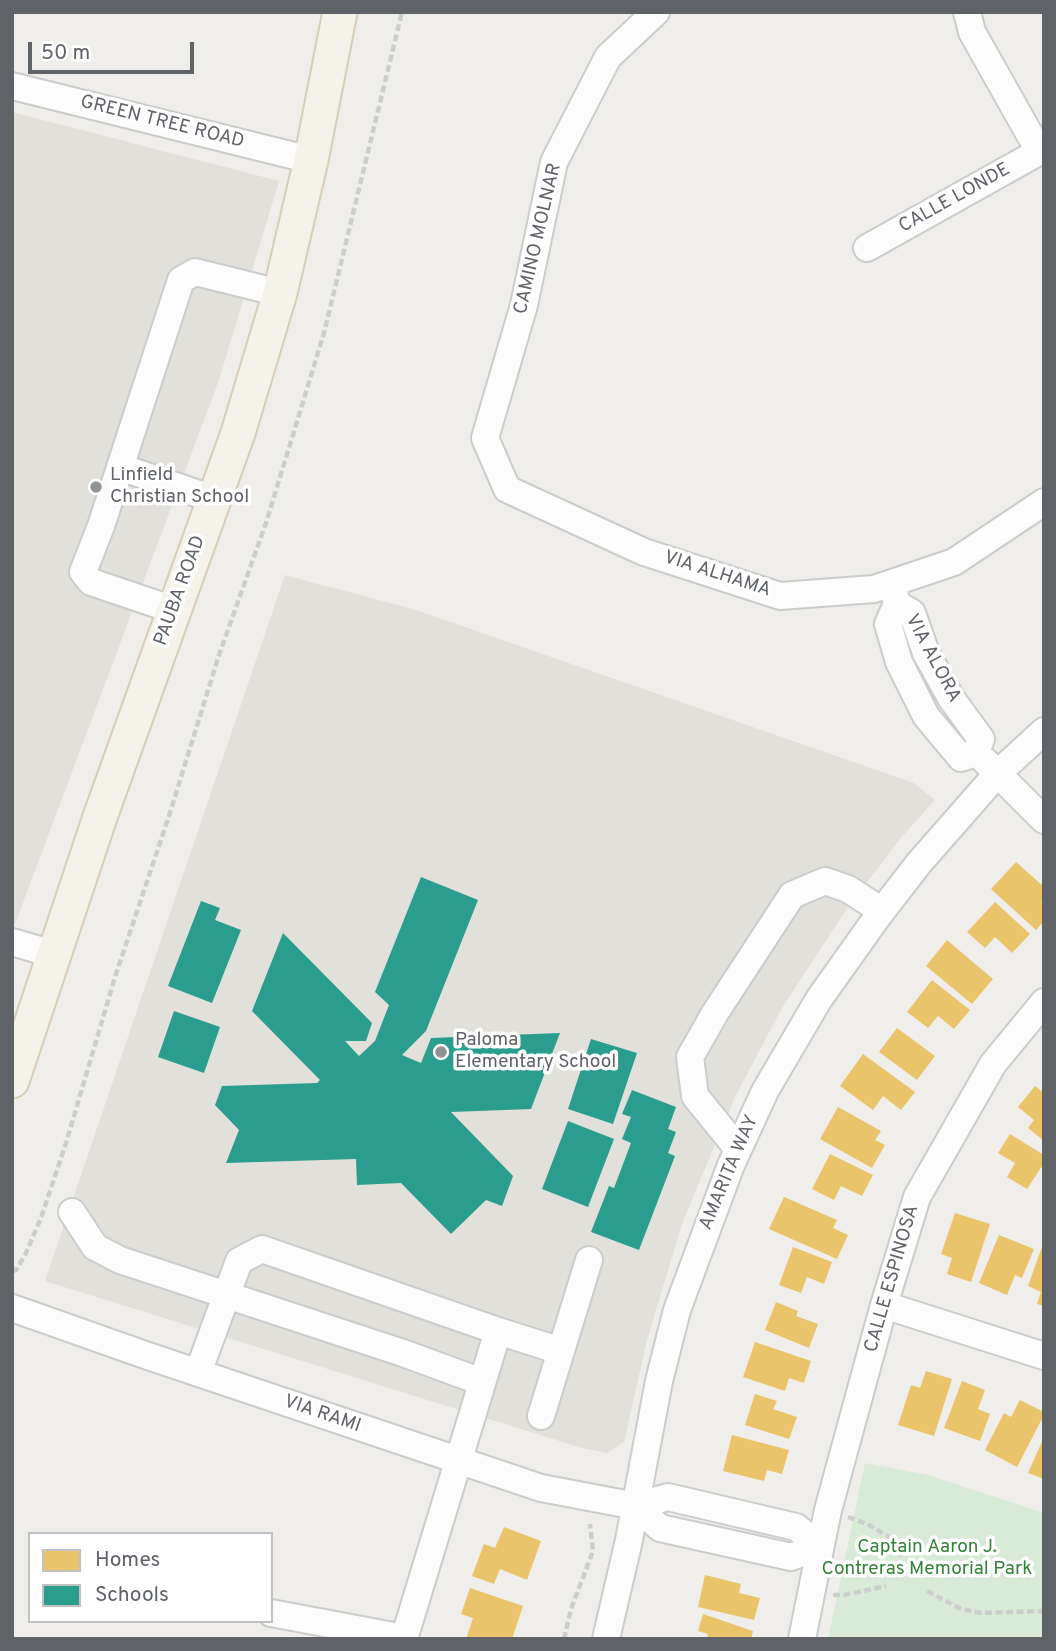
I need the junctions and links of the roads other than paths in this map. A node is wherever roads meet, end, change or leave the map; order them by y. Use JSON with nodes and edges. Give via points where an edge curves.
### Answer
{"nodes":[{"id":1,"x":340,"y":12,"type":"edge"},
{"id":2,"x":656,"y":12,"type":"edge"},
{"id":3,"x":967,"y":12,"type":"edge"},
{"id":4,"x":12,"y":86,"type":"edge"},
{"id":5,"x":1041,"y":150,"type":"edge"},
{"id":6,"x":311,"y":160,"type":"junction"},
{"id":7,"x":867,"y":248,"type":"dead end"},
{"id":8,"x":280,"y":293,"type":"junction"},
{"id":9,"x":120,"y":467,"type":"junction"},
{"id":10,"x":507,"y":489,"type":"joint"},
{"id":11,"x":216,"y":500,"type":"junction"},
{"id":12,"x":1044,"y":502,"type":"edge"},
{"id":13,"x":895,"y":594,"type":"junction"},
{"id":14,"x":174,"y":610,"type":"junction"},
{"id":15,"x":1044,"y":731,"type":"edge"},
{"id":16,"x":998,"y":773,"type":"junction"},
{"id":17,"x":1044,"y":820,"type":"edge"},
{"id":18,"x":882,"y":911,"type":"junction"},
{"id":19,"x":12,"y":942,"type":"edge"},
{"id":20,"x":53,"y":954,"type":"junction"},
{"id":21,"x":1044,"y":1002,"type":"edge"},
{"id":22,"x":12,"y":1081,"type":"edge"},
{"id":23,"x":738,"y":1149,"type":"junction"},
{"id":24,"x":72,"y":1212,"type":"dead end"},
{"id":25,"x":589,"y":1260,"type":"dead end"},
{"id":26,"x":226,"y":1295,"type":"junction"},
{"id":27,"x":884,"y":1305,"type":"junction"},
{"id":28,"x":12,"y":1307,"type":"edge"},
{"id":29,"x":498,"y":1331,"type":"junction"},
{"id":30,"x":561,"y":1351,"type":"junction"},
{"id":31,"x":1044,"y":1356,"type":"edge"},
{"id":32,"x":198,"y":1373,"type":"junction"},
{"id":33,"x":482,"y":1382,"type":"junction"},
{"id":34,"x":541,"y":1416,"type":"dead end"},
{"id":35,"x":457,"y":1461,"type":"junction"},
{"id":36,"x":636,"y":1506,"type":"junction"},
{"id":37,"x":820,"y":1546,"type":"junction"},
{"id":38,"x":273,"y":1613,"type":"edge"},
{"id":39,"x":404,"y":1638,"type":"edge"},
{"id":40,"x":606,"y":1639,"type":"edge"},
{"id":41,"x":802,"y":1639,"type":"edge"}],
"edges":[{"from":1,"to":6,"type":"main road","name":"PAUBA ROAD"},
{"from":2,"to":10,"type":"street","name":"CAMINO MOLNAR","via":[[608,57],[554,162],[524,305],[485,438]]},
{"from":3,"to":5,"type":"street","via":[[972,32]]},
{"from":4,"to":6,"type":"street","name":"GREEN TREE ROAD"},
{"from":5,"to":7,"type":"street","name":"CALLE LONDE"},
{"from":6,"to":8,"type":"main road","name":"PAUBA ROAD"},
{"from":8,"to":9,"type":"street","via":[[195,272],[181,280]]},
{"from":8,"to":11,"type":"main road","name":"PAUBA ROAD"},
{"from":9,"to":11,"type":"street"},
{"from":9,"to":14,"type":"street","via":[[83,572],[91,582]]},
{"from":10,"to":13,"type":"street","name":"VIA ALHAMA","via":[[644,552],[780,596],[874,589]]},
{"from":11,"to":14,"type":"main road","name":"PAUBA ROAD"},
{"from":12,"to":13,"type":"street","name":"VIA ALHAMA","via":[[954,562]]},
{"from":13,"to":16,"type":"street","name":"VIA ALORA","via":[[912,613],[926,653],[981,739],[976,753]]},
{"from":14,"to":20,"type":"main road","name":"PAUBA ROAD"},
{"from":15,"to":16,"type":"street","name":"AMARITA WAY"},
{"from":16,"to":17,"type":"street","name":"VIA ALORA"},
{"from":16,"to":18,"type":"street","name":"AMARITA WAY"},
{"from":18,"to":23,"type":"street","name":"AMARITA WAY","via":[[819,999],[765,1091]]},
{"from":18,"to":23,"type":"street","via":[[848,889],[825,881],[792,895],[715,1013],[690,1057],[695,1096]]},
{"from":19,"to":20,"type":"street"},
{"from":20,"to":22,"type":"main road","name":"PAUBA ROAD"},
{"from":21,"to":27,"type":"street","name":"CALLE ESPINOSA","via":[[993,1065],[917,1197]]},
{"from":23,"to":36,"type":"street","name":"AMARITA WAY","via":[[677,1310]]},
{"from":24,"to":26,"type":"street","via":[[95,1247],[120,1260]]},
{"from":25,"to":30,"type":"street"},
{"from":26,"to":29,"type":"street","via":[[239,1261],[262,1249]]},
{"from":26,"to":32,"type":"street"},
{"from":26,"to":33,"type":"street"},
{"from":27,"to":31,"type":"street"},
{"from":27,"to":37,"type":"street","name":"CALLE ESPINOSA"},
{"from":28,"to":32,"type":"street","name":"VIA RAMI"},
{"from":29,"to":30,"type":"street"},
{"from":29,"to":33,"type":"street"},
{"from":30,"to":34,"type":"street"},
{"from":32,"to":35,"type":"street","name":"VIA RAMI"},
{"from":33,"to":35,"type":"street"},
{"from":35,"to":36,"type":"street","name":"VIA RAMI","via":[[541,1488]]},
{"from":35,"to":39,"type":"street"},
{"from":36,"to":37,"type":"street","name":"VIA RAMI","via":[[668,1497],[796,1527]]},
{"from":36,"to":40,"type":"street","name":"AMARITA WAY"},
{"from":37,"to":41,"type":"street","name":"CALLE ESPINOSA"},
{"from":38,"to":39,"type":"street"}]}
